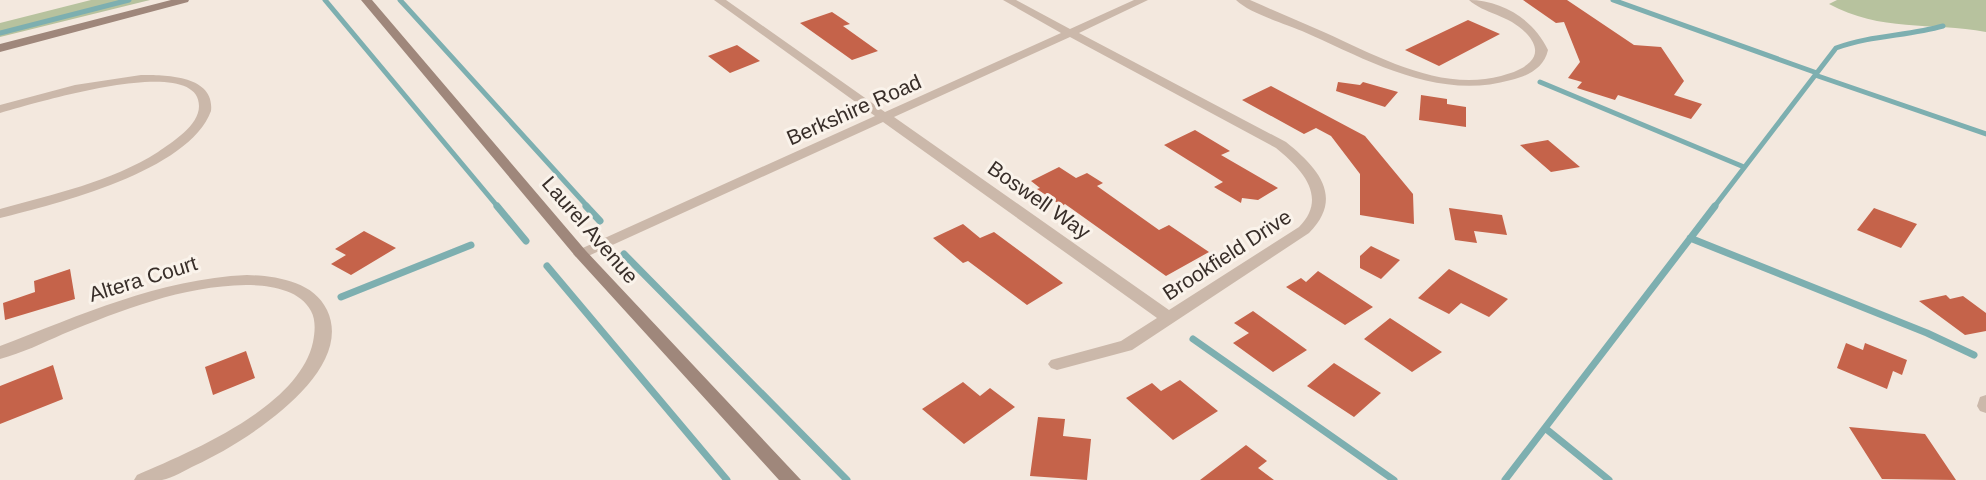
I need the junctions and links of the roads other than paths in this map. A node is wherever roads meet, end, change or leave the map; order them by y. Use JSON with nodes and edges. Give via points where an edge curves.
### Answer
{"nodes":[{"id":1,"x":184,"y":0,"type":"edge"},
{"id":2,"x":366,"y":0,"type":"edge"},
{"id":3,"x":719,"y":0,"type":"edge"},
{"id":4,"x":1008,"y":0,"type":"edge"},
{"id":5,"x":1143,"y":0,"type":"edge"},
{"id":6,"x":1241,"y":0,"type":"edge"},
{"id":7,"x":1474,"y":0,"type":"edge"},
{"id":8,"x":1070,"y":33,"type":"junction"},
{"id":9,"x":0,"y":48,"type":"edge"},
{"id":10,"x":0,"y":109,"type":"edge"},
{"id":11,"x":885,"y":117,"type":"junction"},
{"id":12,"x":0,"y":214,"type":"edge"},
{"id":13,"x":581,"y":254,"type":"junction"},
{"id":14,"x":1169,"y":318,"type":"junction"},
{"id":15,"x":0,"y":353,"type":"edge"},
{"id":16,"x":1057,"y":364,"type":"dead end"},
{"id":17,"x":144,"y":480,"type":"edge"},
{"id":18,"x":791,"y":480,"type":"edge"}],
"edges":[{"from":1,"to":9,"type":"main road"},
{"from":2,"to":13,"type":"main road","name":"Laurel Avenue"},
{"from":3,"to":11,"type":"street","name":"Boswell Way"},
{"from":4,"to":8,"type":"street","name":"Brookfield Drive"},
{"from":5,"to":8,"type":"street","name":"Berkshire Road"},
{"from":6,"to":7,"type":"street","via":[[1388,66],[1422,77],[1489,81],[1514,76],[1539,61],[1542,51],[1533,33],[1507,14]]},
{"from":8,"to":11,"type":"street","name":"Berkshire Road"},
{"from":8,"to":14,"type":"street","name":"Brookfield Drive","via":[[1281,145],[1303,163],[1317,185],[1315,219],[1304,230]]},
{"from":10,"to":12,"type":"street","via":[[94,84],[140,78],[172,80],[193,87],[204,99],[205,107],[192,132],[149,162]]},
{"from":11,"to":13,"type":"street","name":"Berkshire Road"},
{"from":11,"to":14,"type":"street","name":"Boswell Way"},
{"from":13,"to":18,"type":"main road","name":"Laurel Avenue"},
{"from":14,"to":16,"type":"street","name":"Brookfield Drive","via":[[1126,346]]},
{"from":15,"to":17,"type":"street","name":"Altera Court","via":[[177,288],[249,280],[303,293],[322,318],[322,339],[304,377],[288,395],[241,432]]}]}
